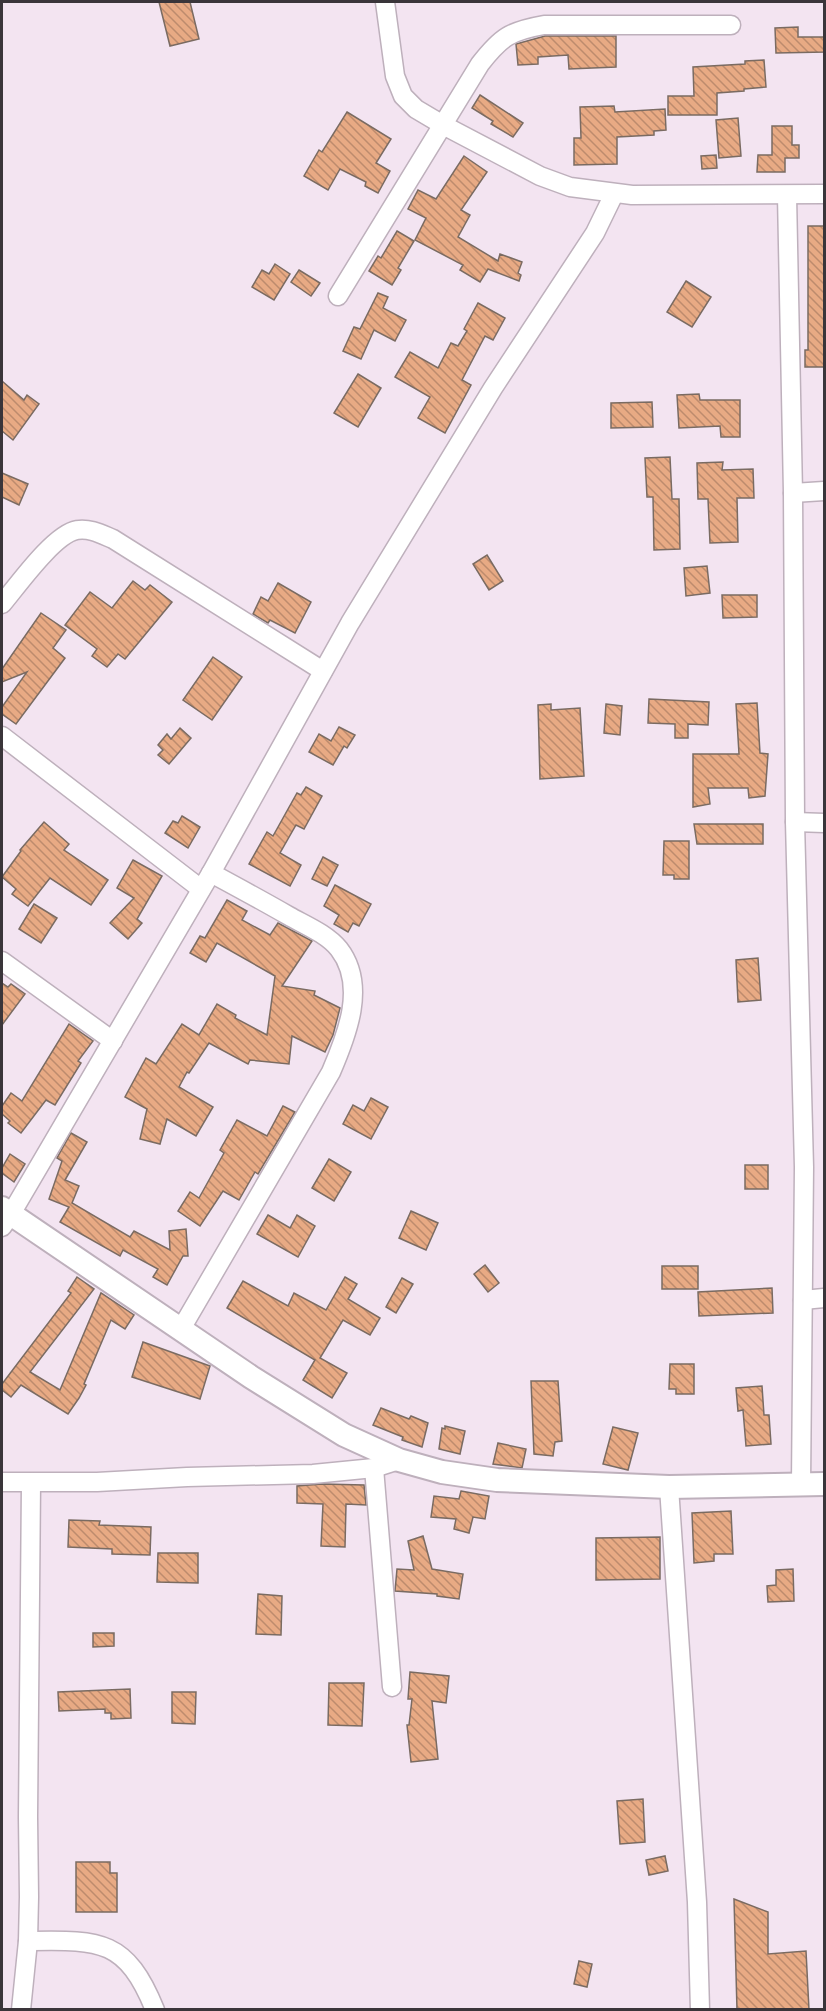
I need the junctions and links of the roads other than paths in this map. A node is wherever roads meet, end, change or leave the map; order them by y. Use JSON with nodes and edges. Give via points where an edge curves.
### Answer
{"nodes":[{"id":1,"x":385,"y":2,"type":"edge"},
{"id":2,"x":731,"y":24,"type":"dead end"},
{"id":3,"x":443,"y":125,"type":"junction"},
{"id":4,"x":614,"y":194,"type":"junction"},
{"id":5,"x":825,"y":194,"type":"edge"},
{"id":6,"x":787,"y":195,"type":"junction"},
{"id":7,"x":338,"y":296,"type":"dead end"},
{"id":8,"x":825,"y":491,"type":"edge"},
{"id":9,"x":793,"y":493,"type":"junction"},
{"id":10,"x":2,"y":604,"type":"edge"},
{"id":11,"x":323,"y":671,"type":"junction"},
{"id":12,"x":2,"y":736,"type":"edge"},
{"id":13,"x":795,"y":822,"type":"junction"},
{"id":14,"x":825,"y":822,"type":"edge"},
{"id":15,"x":212,"y":873,"type":"junction"},
{"id":16,"x":201,"y":889,"type":"junction"},
{"id":17,"x":2,"y":961,"type":"edge"},
{"id":18,"x":113,"y":1041,"type":"junction"},
{"id":19,"x":5,"y":1216,"type":"edge"},
{"id":20,"x":825,"y":1298,"type":"edge"},
{"id":21,"x":803,"y":1300,"type":"junction"},
{"id":22,"x":181,"y":1329,"type":"junction"},
{"id":23,"x":399,"y":1460,"type":"junction"},
{"id":24,"x":374,"y":1468,"type":"junction"},
{"id":25,"x":2,"y":1482,"type":"edge"},
{"id":26,"x":31,"y":1483,"type":"junction"},
{"id":27,"x":801,"y":1484,"type":"junction"},
{"id":28,"x":825,"y":1484,"type":"edge"},
{"id":29,"x":669,"y":1486,"type":"junction"},
{"id":30,"x":392,"y":1687,"type":"dead end"},
{"id":31,"x":28,"y":1941,"type":"junction"},
{"id":32,"x":21,"y":2010,"type":"edge"},
{"id":33,"x":155,"y":2010,"type":"edge"},
{"id":34,"x":700,"y":2010,"type":"edge"}],
"edges":[{"from":1,"to":3,"type":"street","via":[[394,76],[403,96]]},
{"from":2,"to":3,"type":"street","via":[[544,25],[518,30],[495,44]]},
{"from":3,"to":4,"type":"street","via":[[540,176],[570,187]]},
{"from":3,"to":7,"type":"street"},
{"from":4,"to":6,"type":"street"},
{"from":4,"to":11,"type":"street","via":[[595,233],[493,388]]},
{"from":5,"to":6,"type":"street"},
{"from":6,"to":9,"type":"street"},
{"from":8,"to":9,"type":"street"},
{"from":9,"to":13,"type":"street"},
{"from":10,"to":11,"type":"street","via":[[54,543],[67,533],[85,529],[113,539]]},
{"from":11,"to":15,"type":"street"},
{"from":12,"to":16,"type":"street"},
{"from":13,"to":14,"type":"street"},
{"from":13,"to":21,"type":"street","via":[[804,1167]]},
{"from":15,"to":16,"type":"street"},
{"from":15,"to":22,"type":"street","via":[[317,931],[338,947],[353,986],[351,1016],[331,1072]]},
{"from":16,"to":18,"type":"street"},
{"from":17,"to":18,"type":"street"},
{"from":18,"to":19,"type":"street"},
{"from":19,"to":22,"type":"street"},
{"from":20,"to":21,"type":"street"},
{"from":21,"to":27,"type":"street"},
{"from":22,"to":23,"type":"street","via":[[344,1435]]},
{"from":23,"to":24,"type":"street"},
{"from":23,"to":29,"type":"street","via":[[442,1472],[496,1480]]},
{"from":24,"to":26,"type":"street","via":[[313,1474]]},
{"from":24,"to":30,"type":"street"},
{"from":25,"to":26,"type":"street"},
{"from":26,"to":31,"type":"street"},
{"from":27,"to":28,"type":"street"},
{"from":27,"to":29,"type":"street"},
{"from":29,"to":34,"type":"street","via":[[697,1902]]},
{"from":31,"to":32,"type":"street"},
{"from":31,"to":33,"type":"street","via":[[77,1940],[120,1954],[134,1969]]}]}
